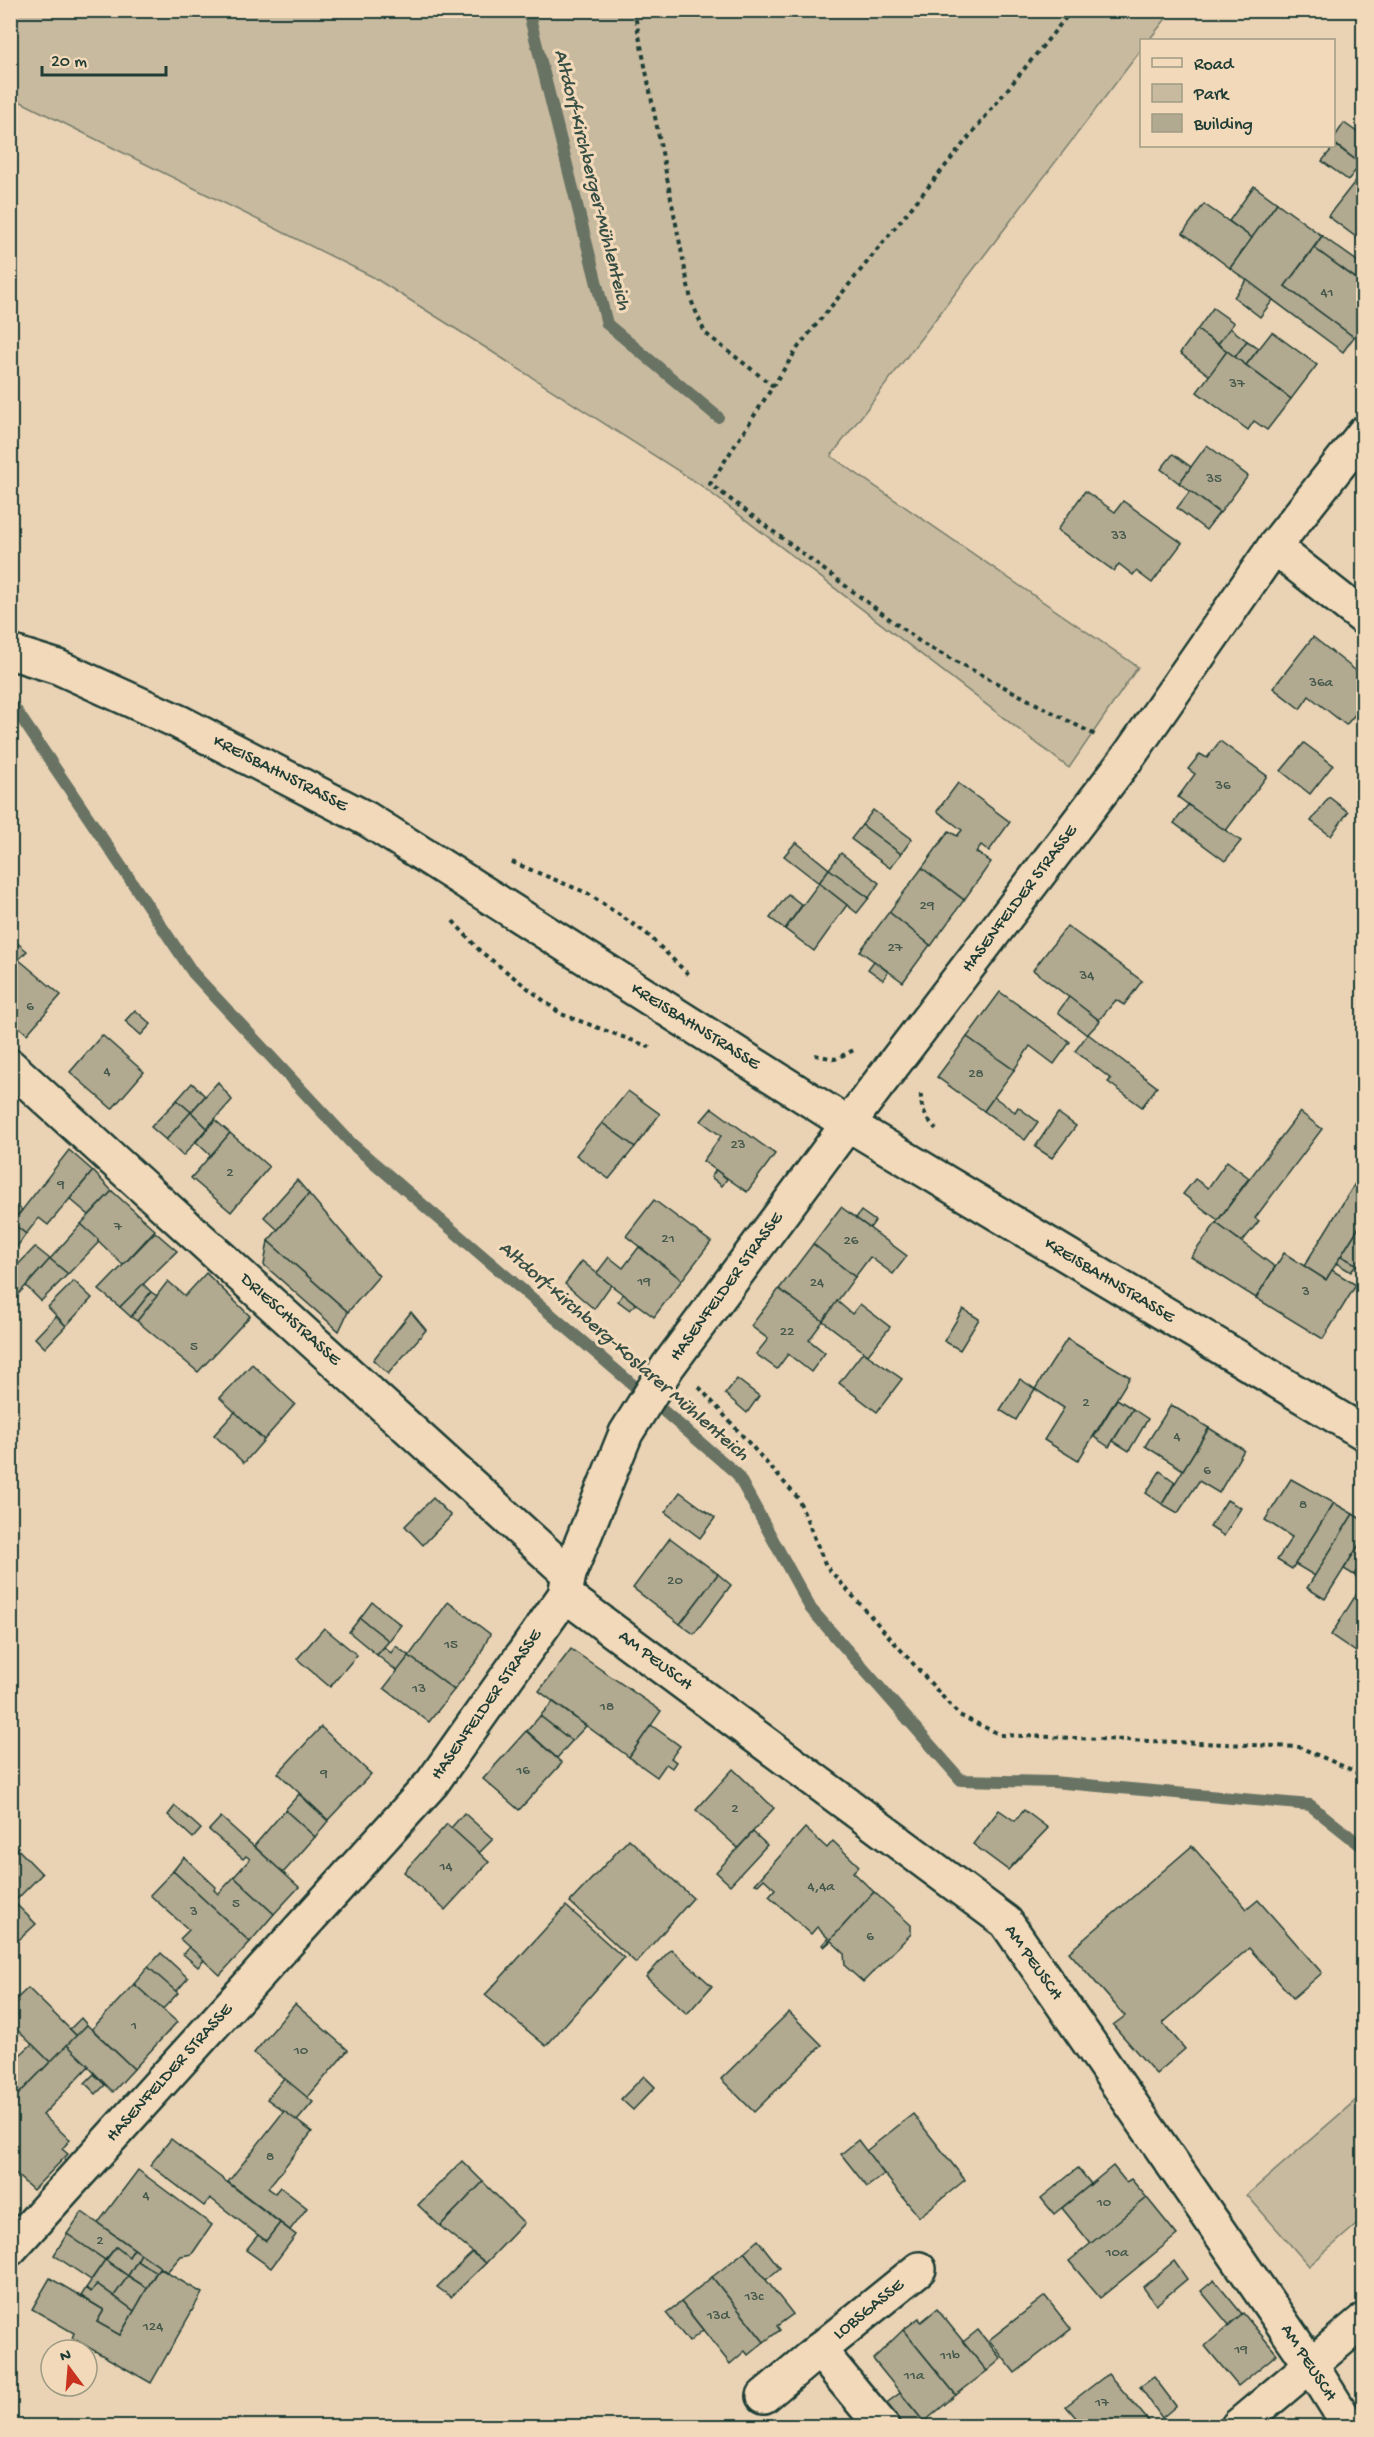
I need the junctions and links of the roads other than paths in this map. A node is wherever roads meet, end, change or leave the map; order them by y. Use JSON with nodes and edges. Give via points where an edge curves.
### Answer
{"nodes":[{"id":1,"x":1364,"y":433,"type":"edge"},
{"id":2,"x":1274,"y":547,"type":"junction"},
{"id":3,"x":1364,"y":618,"type":"edge"},
{"id":4,"x":10,"y":652,"type":"edge"},
{"id":5,"x":10,"y":1066,"type":"edge"},
{"id":6,"x":848,"y":1124,"type":"junction"},
{"id":7,"x":1364,"y":1433,"type":"edge"},
{"id":8,"x":567,"y":1584,"type":"junction"},
{"id":9,"x":10,"y":2249,"type":"edge"},
{"id":10,"x":920,"y":2269,"type":"dead end"},
{"id":11,"x":1364,"y":2320,"type":"edge"},
{"id":12,"x":819,"y":2350,"type":"junction"},
{"id":13,"x":1311,"y":2365,"type":"junction"},
{"id":14,"x":764,"y":2396,"type":"dead end"},
{"id":15,"x":882,"y":2427,"type":"edge"},
{"id":16,"x":1238,"y":2427,"type":"edge"},
{"id":17,"x":1349,"y":2427,"type":"edge"}],
"edges":[{"from":1,"to":2,"type":"street","name":"HASENFELDER STRASSE"},
{"from":2,"to":3,"type":"street"},
{"from":2,"to":6,"type":"street","name":"HASENFELDER STRASSE","via":[[1131,753]]},
{"from":4,"to":6,"type":"street","name":"KREISBAHNSTRASSE","via":[[58,667],[169,717],[367,819]]},
{"from":5,"to":8,"type":"street","name":"DRIESCHSTRASSE"},
{"from":6,"to":7,"type":"street","name":"KREISBAHNSTRASSE"},
{"from":6,"to":8,"type":"street","name":"HASENFELDER STRASSE","via":[[668,1366],[626,1433]]},
{"from":8,"to":9,"type":"street","name":"HASENFELDER STRASSE","via":[[432,1784]]},
{"from":8,"to":13,"type":"street","name":"AM PEUSCH","via":[[1006,1922]]},
{"from":10,"to":12,"type":"street","name":"LOBSGASSE"},
{"from":11,"to":13,"type":"street"},
{"from":12,"to":14,"type":"street","name":"LOBSGASSE"},
{"from":12,"to":15,"type":"street","name":"LOBSGASSE"},
{"from":13,"to":16,"type":"street"},
{"from":13,"to":17,"type":"street","name":"AM PEUSCH"}]}
